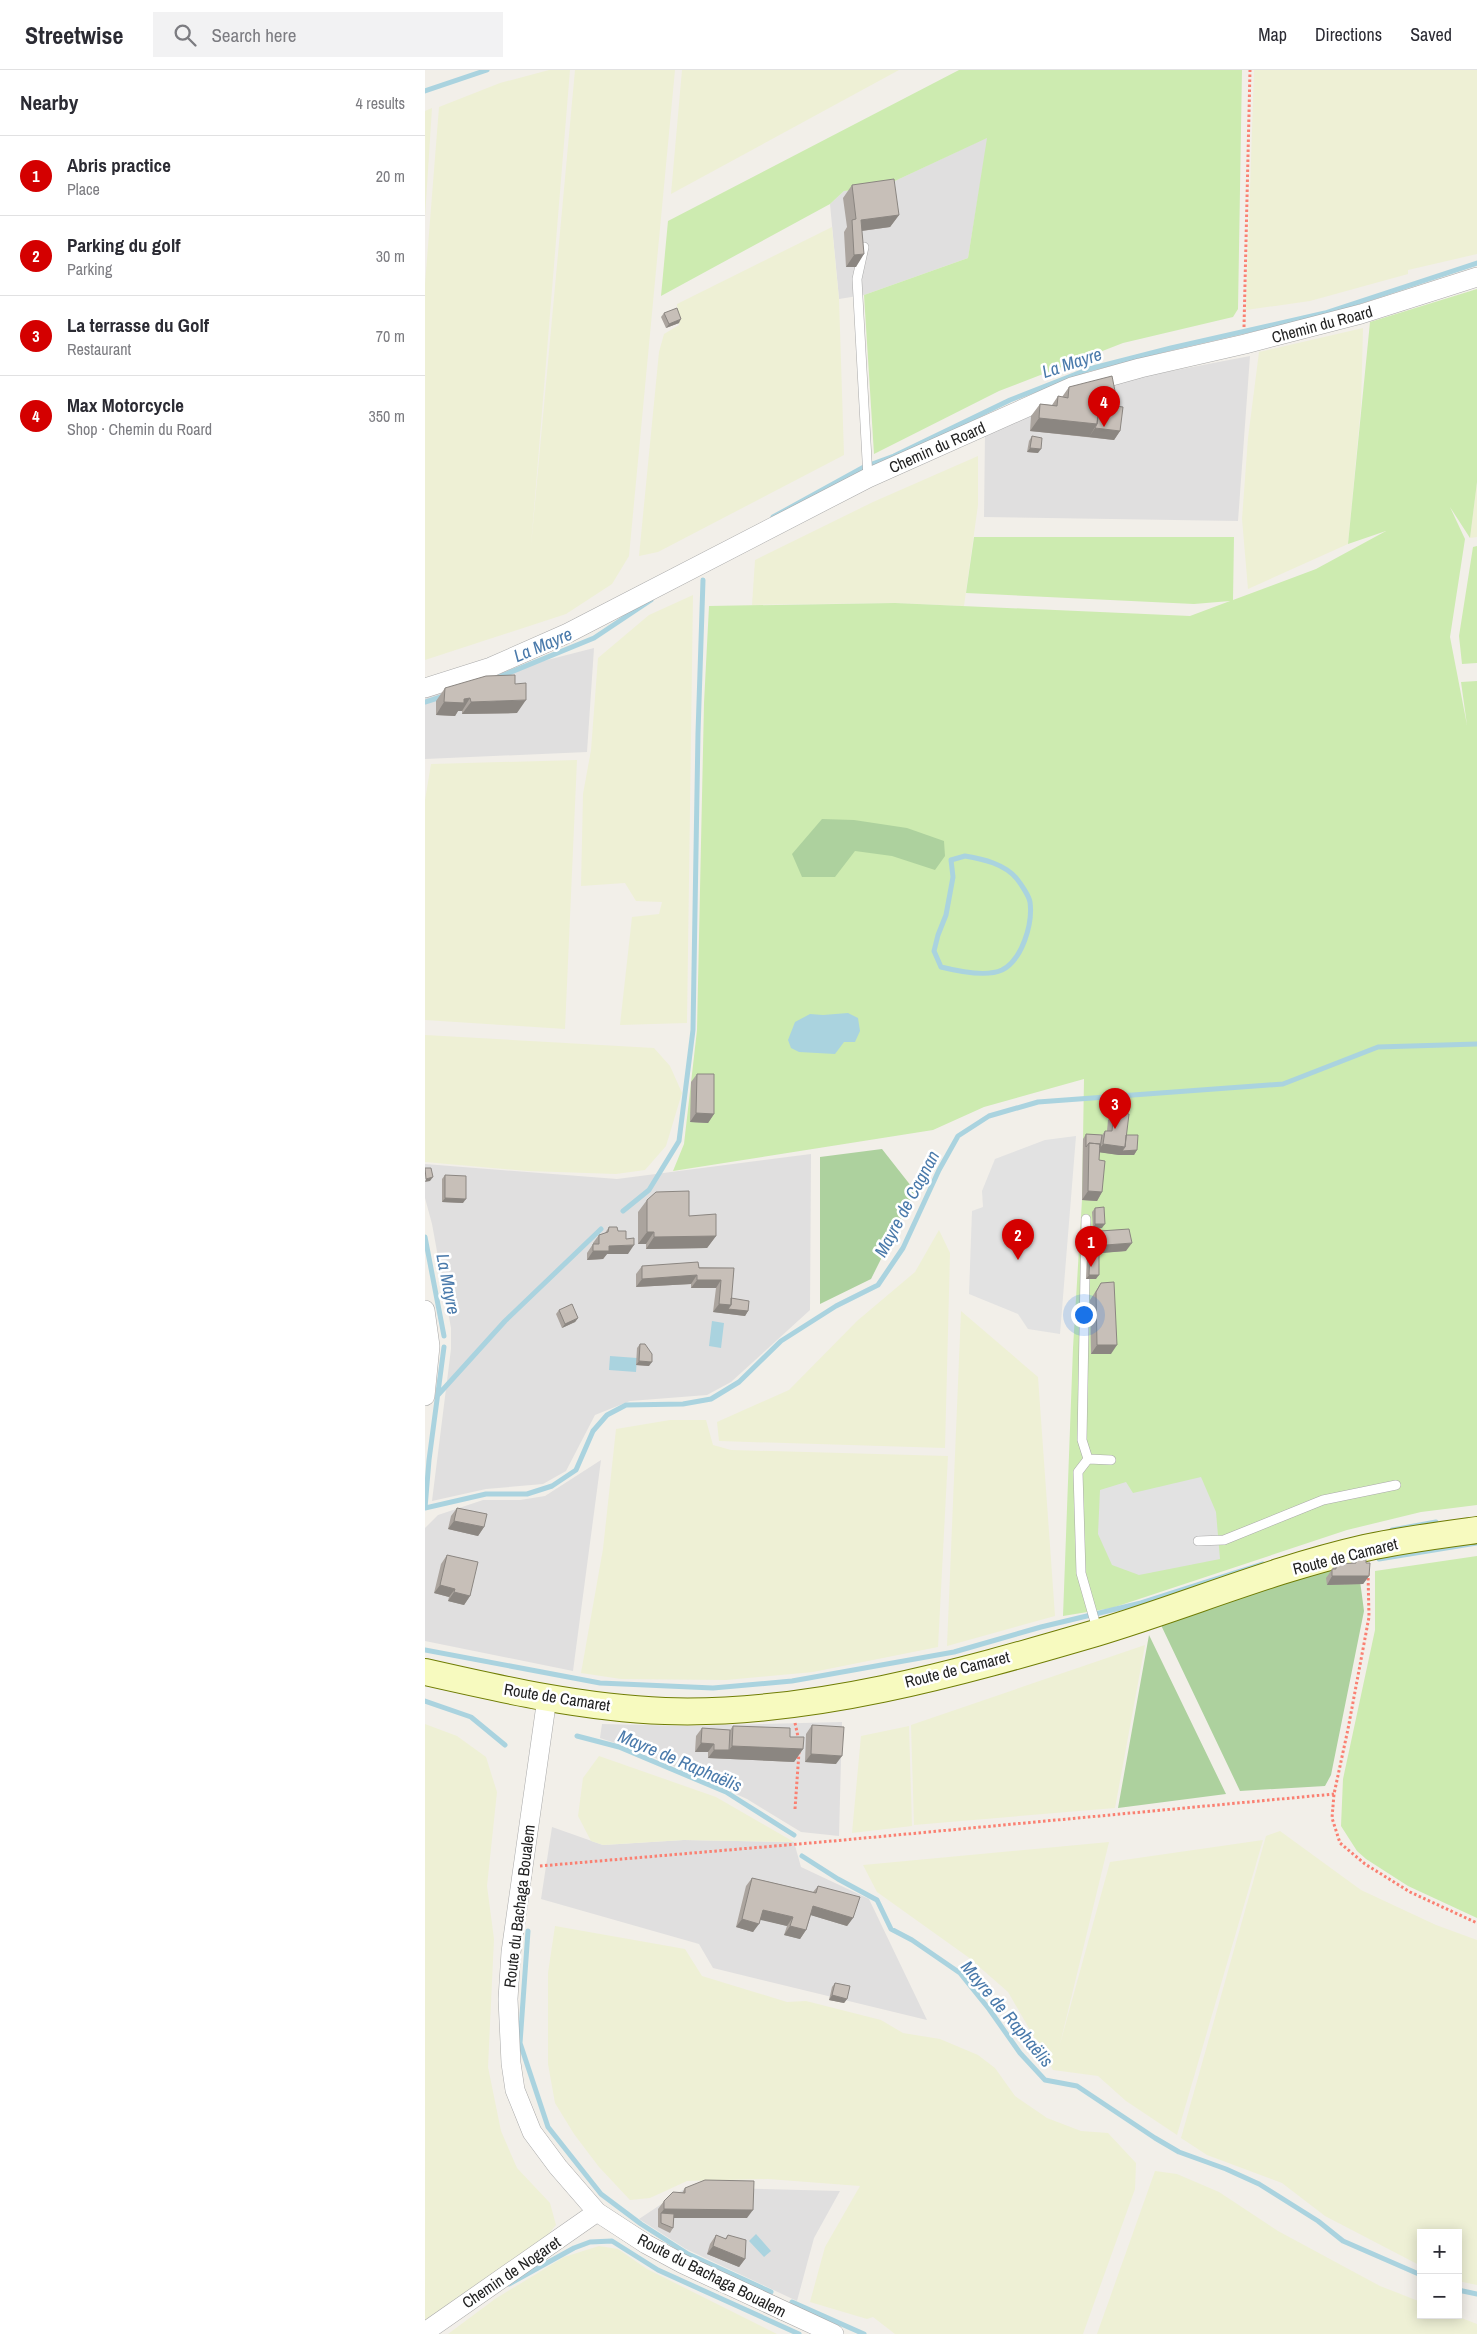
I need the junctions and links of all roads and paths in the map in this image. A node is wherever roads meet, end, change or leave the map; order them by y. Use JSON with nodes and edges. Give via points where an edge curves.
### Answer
{"nodes":[{"id":1,"x":1249,"y":70,"type":"edge"},
{"id":2,"x":864,"y":247,"type":"edge"},
{"id":3,"x":1477,"y":277,"type":"edge"},
{"id":4,"x":1245,"y":344,"type":"junction"},
{"id":5,"x":868,"y":478,"type":"junction"},
{"id":6,"x":425,"y":688,"type":"edge"},
{"id":7,"x":1087,"y":1219,"type":"dead end"},
{"id":8,"x":425,"y":1310,"type":"edge"},
{"id":9,"x":425,"y":1396,"type":"edge"},
{"id":10,"x":1088,"y":1459,"type":"junction"},
{"id":11,"x":1111,"y":1460,"type":"dead end"},
{"id":12,"x":1396,"y":1485,"type":"dead end"},
{"id":13,"x":1477,"y":1530,"type":"edge"},
{"id":14,"x":1198,"y":1541,"type":"dead end"},
{"id":15,"x":1366,"y":1548,"type":"junction"},
{"id":16,"x":1097,"y":1632,"type":"junction"},
{"id":17,"x":425,"y":1672,"type":"edge"},
{"id":18,"x":547,"y":1698,"type":"junction"},
{"id":19,"x":789,"y":1703,"type":"junction"},
{"id":20,"x":1334,"y":1794,"type":"junction"},
{"id":21,"x":795,"y":1809,"type":"dead end"},
{"id":22,"x":523,"y":1867,"type":"junction"},
{"id":23,"x":1477,"y":1923,"type":"edge"},
{"id":24,"x":597,"y":2212,"type":"junction"},
{"id":25,"x":425,"y":2332,"type":"edge"},
{"id":26,"x":834,"y":2334,"type":"edge"}],
"edges":[{"from":1,"to":4,"type":"path"},
{"from":2,"to":5,"type":"lane","via":[[857,279]]},
{"from":3,"to":4,"type":"street","name":"Chemin du Roard","via":[[1361,314]]},
{"from":4,"to":5,"type":"street","name":"Chemin du Roard","via":[[1072,387]]},
{"from":5,"to":6,"type":"street","name":"Chemin du Roard","via":[[569,633],[491,667]]},
{"from":7,"to":10,"type":"lane","via":[[1082,1440]]},
{"from":8,"to":9,"type":"street","via":[[430,1346]]},
{"from":10,"to":11,"type":"lane"},
{"from":10,"to":16,"type":"lane","via":[[1078,1472],[1081,1572]]},
{"from":12,"to":14,"type":"lane","via":[[1323,1500],[1224,1540]]},
{"from":13,"to":15,"type":"main road","name":"Route de Camaret"},
{"from":15,"to":16,"type":"main road","name":"Route de Camaret"},
{"from":15,"to":20,"type":"path","via":[[1369,1618]]},
{"from":16,"to":19,"type":"main road","name":"Route de Camaret","via":[[967,1668],[866,1691]]},
{"from":17,"to":18,"type":"main road","name":"Route de Camaret"},
{"from":18,"to":19,"type":"main road","name":"Route de Camaret","via":[[666,1711]]},
{"from":18,"to":22,"type":"street","name":"Route du Bachaga Boualem"},
{"from":19,"to":21,"type":"path","via":[[799,1736]]},
{"from":20,"to":22,"type":"path","via":[[851,1840]]},
{"from":20,"to":23,"type":"path","via":[[1332,1818],[1340,1843],[1365,1864],[1410,1892]]},
{"from":22,"to":24,"type":"street","name":"Route du Bachaga Boualem","via":[[508,1999],[515,2090],[532,2132]]},
{"from":24,"to":25,"type":"street","name":"Chemin de Nogaret"},
{"from":24,"to":26,"type":"street","name":"Route du Bachaga Boualem","via":[[683,2264]]}]}
